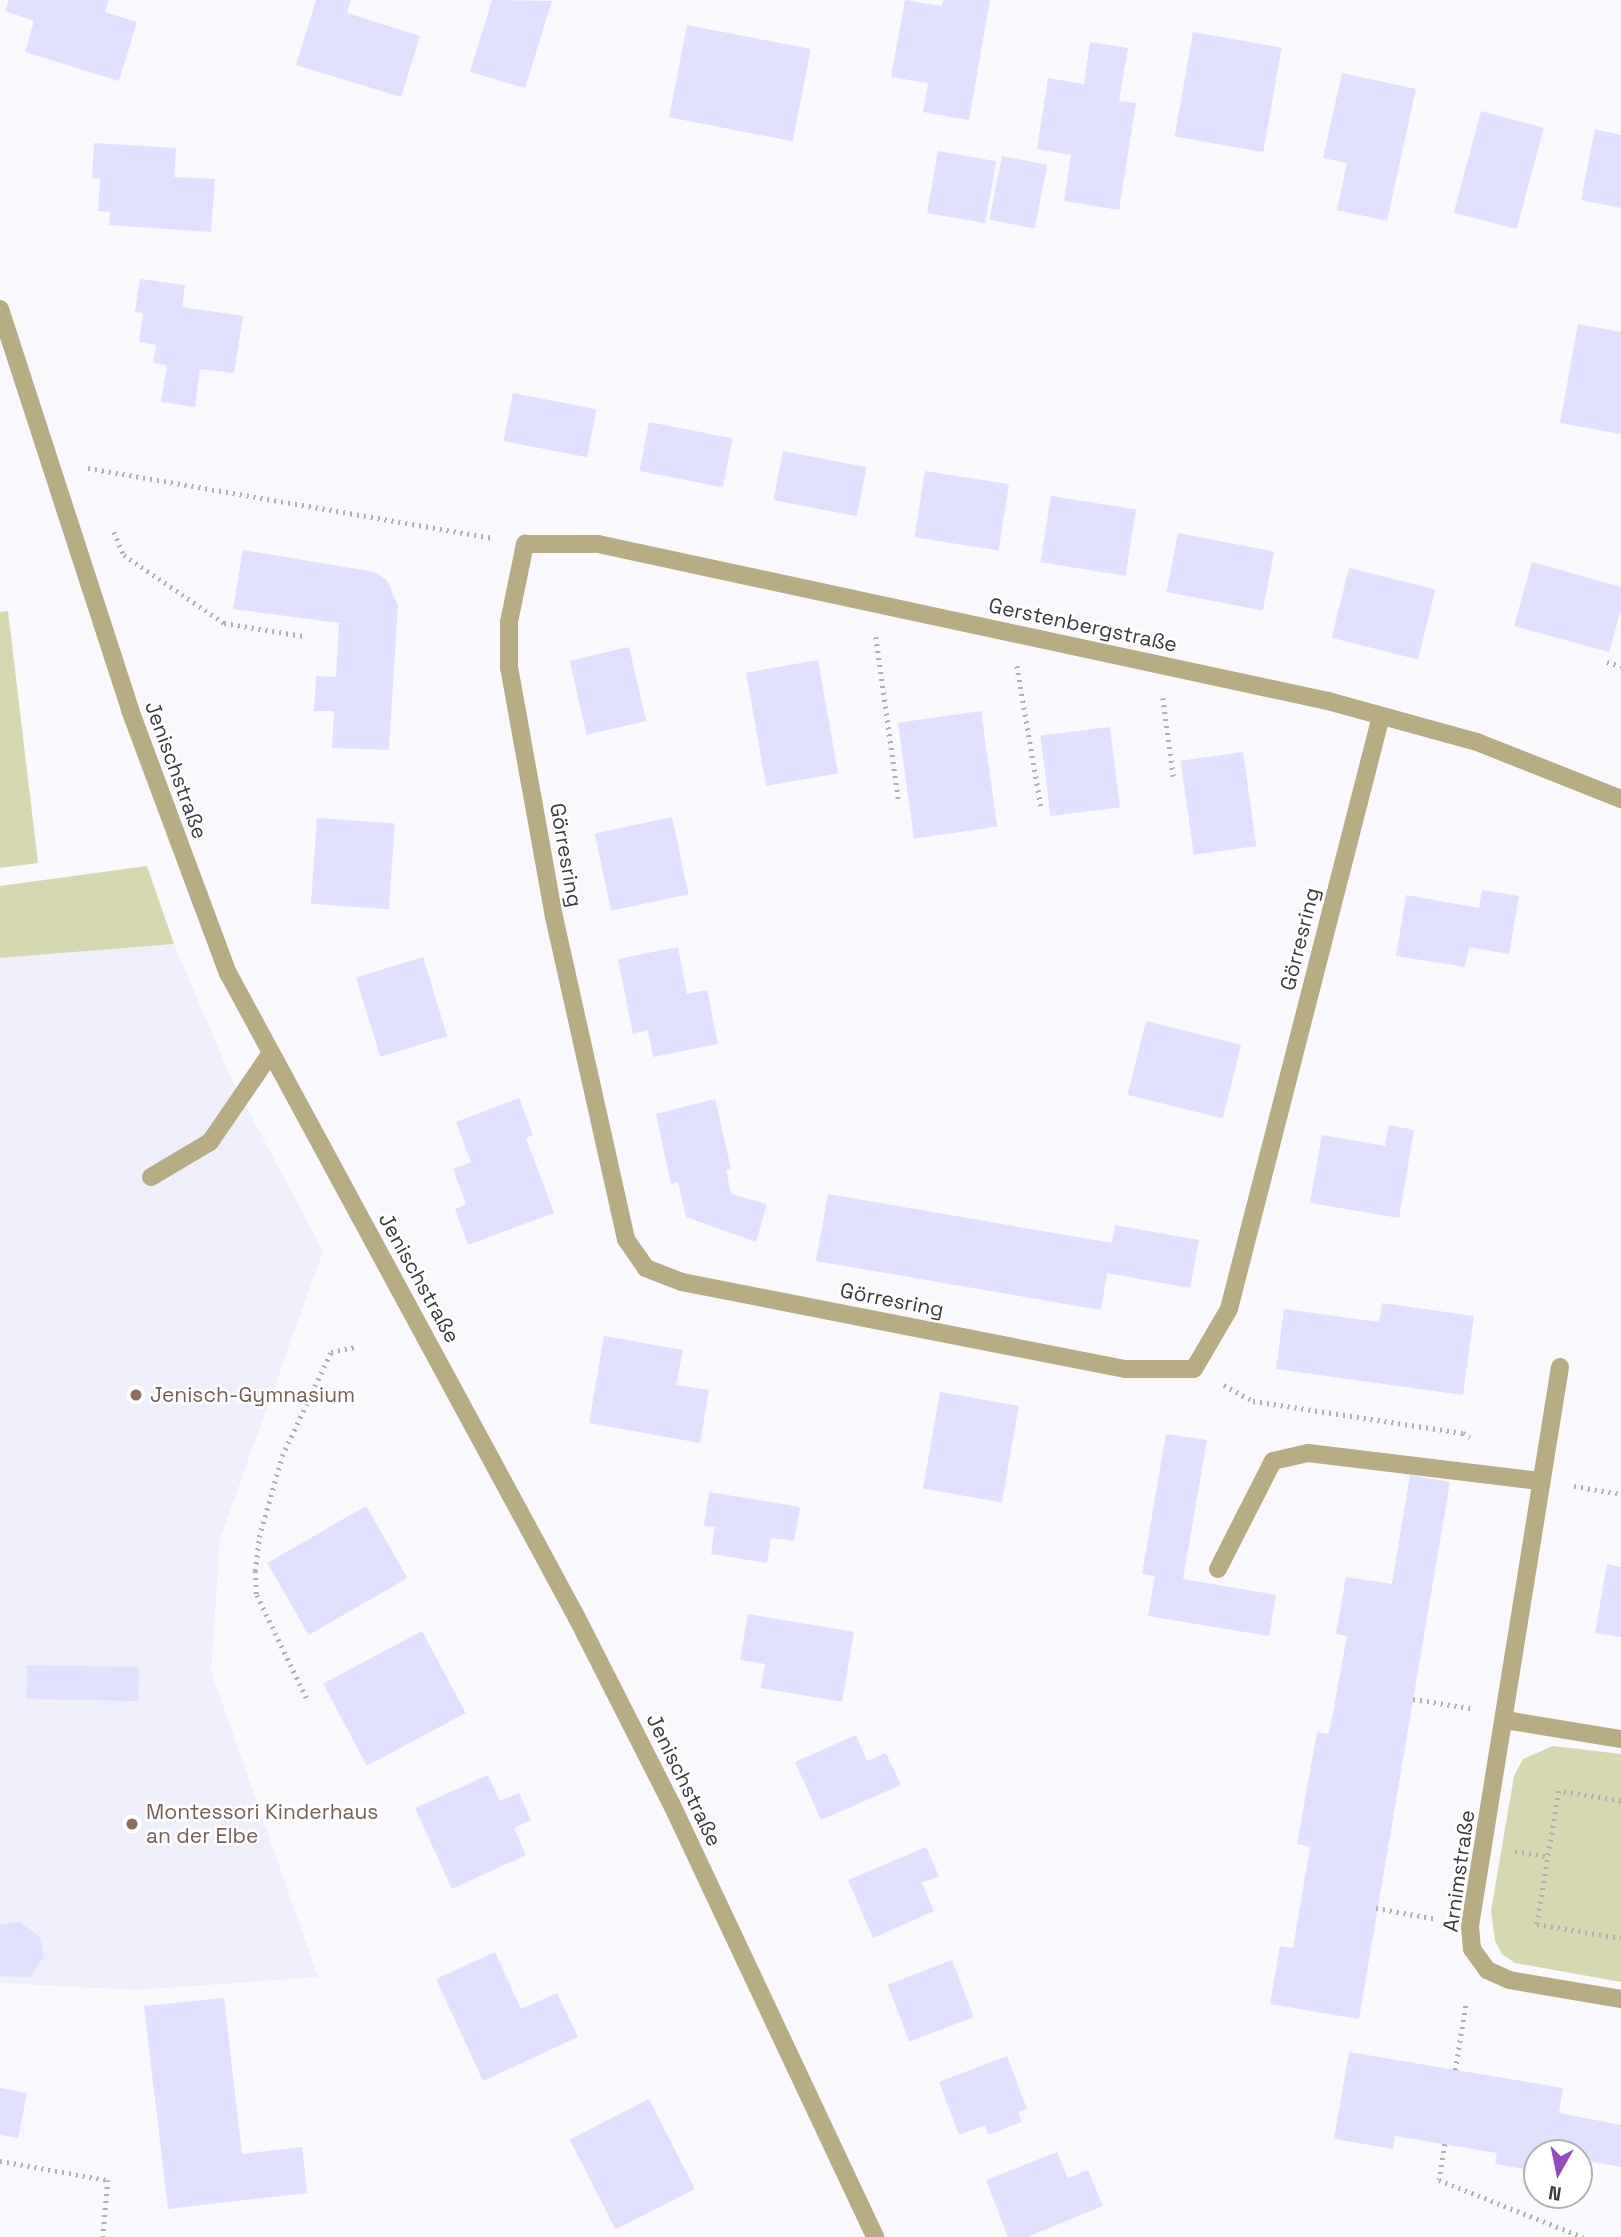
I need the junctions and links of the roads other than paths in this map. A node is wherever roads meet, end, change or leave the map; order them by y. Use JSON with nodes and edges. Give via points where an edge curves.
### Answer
{"nodes":[{"id":1,"x":0,"y":309,"type":"edge"},
{"id":2,"x":525,"y":544,"type":"joint"},
{"id":3,"x":1381,"y":716,"type":"junction"},
{"id":4,"x":1621,"y":799,"type":"edge"},
{"id":5,"x":271,"y":1053,"type":"junction"},
{"id":6,"x":151,"y":1177,"type":"dead end"},
{"id":7,"x":1560,"y":1367,"type":"dead end"},
{"id":8,"x":1541,"y":1481,"type":"junction"},
{"id":9,"x":1218,"y":1569,"type":"dead end"},
{"id":10,"x":1504,"y":1720,"type":"junction"},
{"id":11,"x":1621,"y":1739,"type":"edge"},
{"id":12,"x":1621,"y":1999,"type":"edge"},
{"id":13,"x":874,"y":2237,"type":"edge"}],
"edges":[{"from":1,"to":5,"type":"street","name":"Jenischstraße","via":[[134,722],[228,972]]},
{"from":2,"to":3,"type":"street","name":"Gerstenbergstraße","via":[[598,544]]},
{"from":2,"to":3,"type":"street","name":"Görresring","via":[[509,622],[509,668],[554,916],[626,1239],[646,1268],[682,1282],[1125,1369],[1194,1369],[1229,1309]]},
{"from":3,"to":4,"type":"street","name":"Gerstenbergstraße","via":[[1477,742]]},
{"from":5,"to":6,"type":"street","via":[[210,1142]]},
{"from":5,"to":13,"type":"street","name":"Jenischstraße","via":[[590,1643],[727,1919]]},
{"from":7,"to":8,"type":"street","name":"Arnimstraße"},
{"from":8,"to":9,"type":"street","via":[[1308,1453],[1273,1461]]},
{"from":8,"to":10,"type":"street","name":"Arnimstraße"},
{"from":10,"to":11,"type":"street"},
{"from":10,"to":12,"type":"street","name":"Arnimstraße","via":[[1470,1926],[1472,1949],[1487,1970],[1510,1980]]}]}
